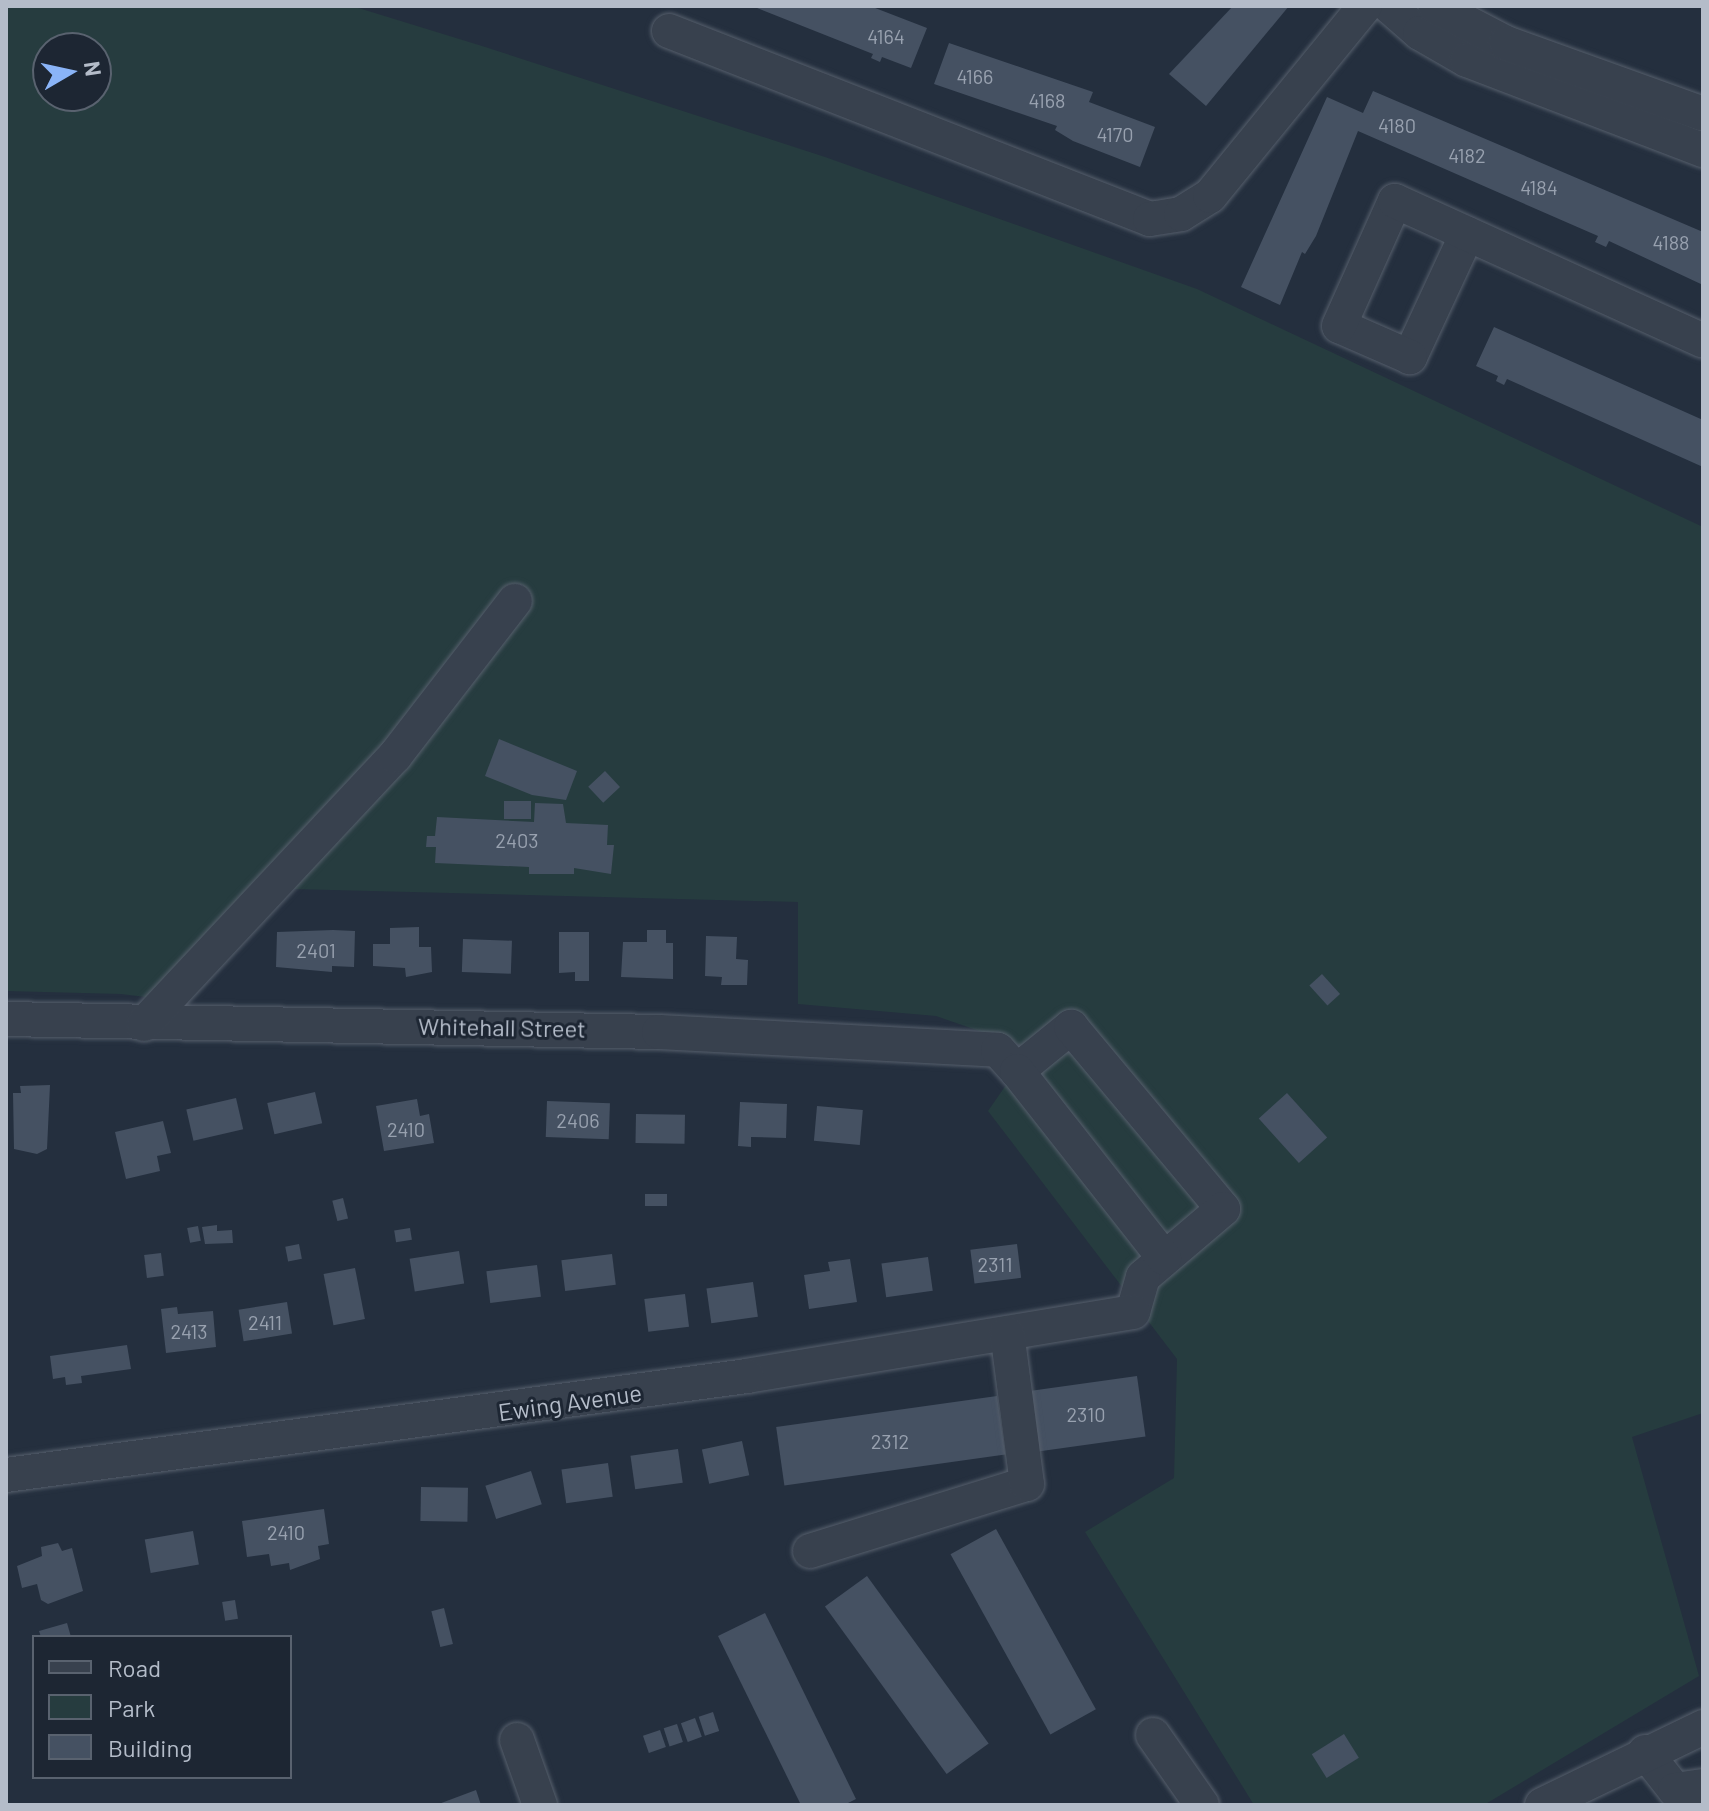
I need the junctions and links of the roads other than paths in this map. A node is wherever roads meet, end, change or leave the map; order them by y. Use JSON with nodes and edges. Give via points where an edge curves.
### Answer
{"nodes":[{"id":1,"x":1365,"y":6,"type":"edge"},
{"id":2,"x":1389,"y":6,"type":"edge"},
{"id":3,"x":1435,"y":6,"type":"edge"},
{"id":4,"x":669,"y":31,"type":"dead end"},
{"id":5,"x":1703,"y":114,"type":"edge"},
{"id":6,"x":1703,"y":150,"type":"edge"},
{"id":7,"x":1467,"y":234,"type":"junction"},
{"id":8,"x":1703,"y":341,"type":"edge"},
{"id":9,"x":515,"y":601,"type":"dead end"},
{"id":10,"x":6,"y":1019,"type":"edge"},
{"id":11,"x":144,"y":1024,"type":"junction"},
{"id":12,"x":1007,"y":1061,"type":"junction"},
{"id":13,"x":1164,"y":1258,"type":"junction"},
{"id":14,"x":1007,"y":1333,"type":"junction"},
{"id":15,"x":6,"y":1475,"type":"edge"},
{"id":16,"x":810,"y":1551,"type":"dead end"},
{"id":17,"x":1703,"y":1727,"type":"edge"},
{"id":18,"x":1153,"y":1735,"type":"dead end"},
{"id":19,"x":517,"y":1740,"type":"dead end"},
{"id":20,"x":1645,"y":1752,"type":"junction"},
{"id":21,"x":1703,"y":1786,"type":"edge"},
{"id":22,"x":540,"y":1805,"type":"edge"},
{"id":23,"x":1202,"y":1805,"type":"edge"},
{"id":24,"x":1542,"y":1805,"type":"edge"}],
"edges":[{"from":1,"to":4,"type":"street","via":[[1210,196],[1181,214],[1150,219]]},
{"from":2,"to":6,"type":"street","via":[[1441,48],[1467,60]]},
{"from":3,"to":5,"type":"street","via":[[1506,43]]},
{"from":7,"to":7,"type":"street","via":[[1395,201],[1339,326],[1410,357]]},
{"from":7,"to":8,"type":"street"},
{"from":9,"to":11,"type":"street","via":[[395,756]]},
{"from":10,"to":11,"type":"street","name":"Whitehall Street"},
{"from":11,"to":12,"type":"street","name":"Whitehall Street","via":[[511,1026]]},
{"from":12,"to":13,"type":"street"},
{"from":12,"to":13,"type":"street","via":[[1071,1027],[1223,1209]]},
{"from":13,"to":14,"type":"street","name":"Ewing Avenue","via":[[1143,1277],[1133,1312]]},
{"from":14,"to":15,"type":"street","name":"Ewing Avenue","via":[[495,1412]]},
{"from":14,"to":16,"type":"street","via":[[1027,1484]]},
{"from":17,"to":20,"type":"street"},
{"from":18,"to":23,"type":"street"},
{"from":19,"to":22,"type":"street"},
{"from":20,"to":21,"type":"street","via":[[1675,1790]]},
{"from":20,"to":24,"type":"street"}]}
